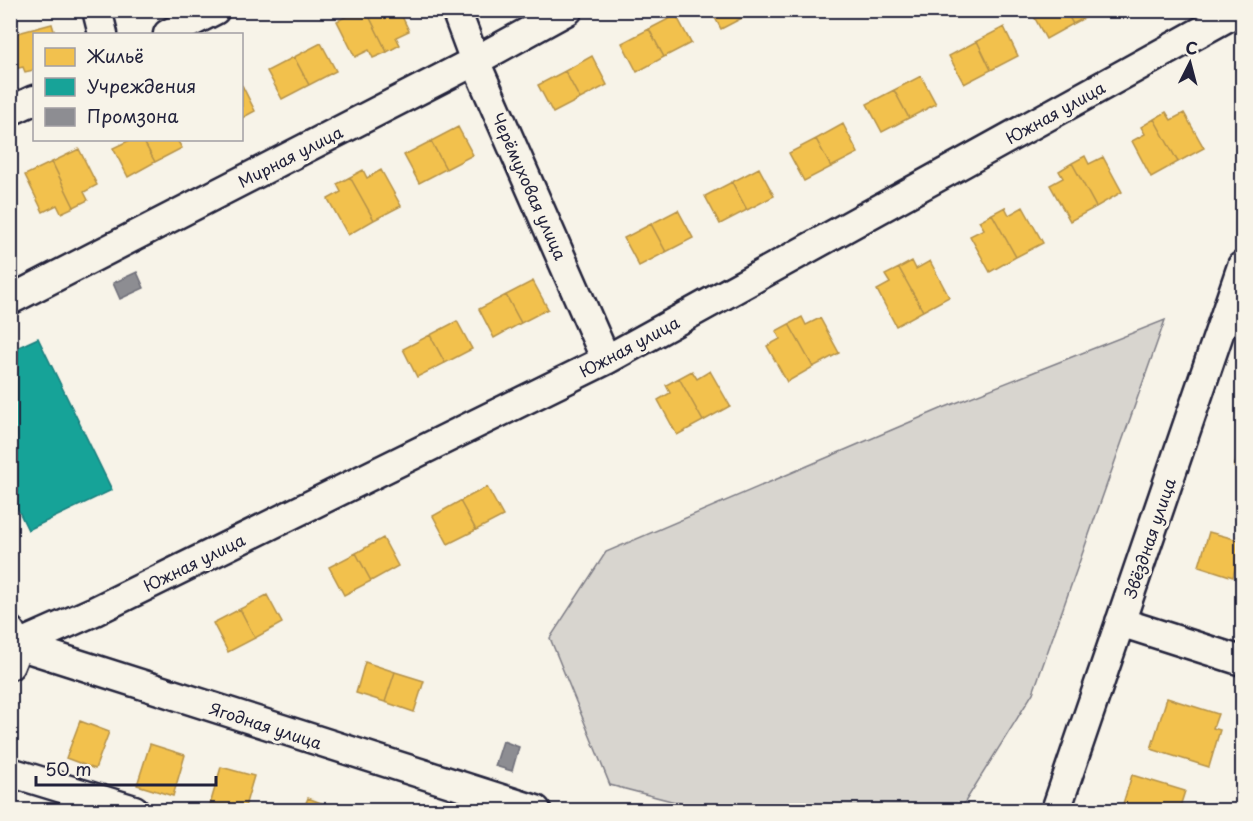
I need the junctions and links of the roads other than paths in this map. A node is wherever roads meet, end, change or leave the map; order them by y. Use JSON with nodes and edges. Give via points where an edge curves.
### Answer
{"nodes":[{"id":1,"x":97,"y":10,"type":"edge"},
{"id":2,"x":215,"y":10,"type":"edge"},
{"id":3,"x":456,"y":10,"type":"edge"},
{"id":4,"x":568,"y":10,"type":"edge"},
{"id":5,"x":1240,"y":10,"type":"edge"},
{"id":6,"x":103,"y":33,"type":"edge"},
{"id":7,"x":170,"y":33,"type":"edge"},
{"id":8,"x":476,"y":61,"type":"junction"},
{"id":9,"x":33,"y":100,"type":"edge"},
{"id":10,"x":10,"y":111,"type":"edge"},
{"id":11,"x":1242,"y":266,"type":"edge"},
{"id":12,"x":1238,"y":295,"type":"edge"},
{"id":13,"x":10,"y":300,"type":"edge"},
{"id":14,"x":606,"y":360,"type":"junction"},
{"id":15,"x":1120,"y":622,"type":"junction"},
{"id":16,"x":13,"y":647,"type":"edge"},
{"id":17,"x":1242,"y":660,"type":"edge"},
{"id":18,"x":10,"y":772,"type":"edge"},
{"id":19,"x":134,"y":810,"type":"edge"},
{"id":20,"x":536,"y":810,"type":"edge"},
{"id":21,"x":1056,"y":810,"type":"edge"}],
"edges":[{"from":1,"to":6,"type":"street"},
{"from":2,"to":7,"type":"street"},
{"from":3,"to":8,"type":"street","name":"Черёмуховая улица"},
{"from":4,"to":8,"type":"street","name":"Мирная улица"},
{"from":5,"to":14,"type":"street","name":"Южная улица"},
{"from":8,"to":13,"type":"street","name":"Мирная улица"},
{"from":8,"to":14,"type":"street","name":"Черёмуховая улица"},
{"from":9,"to":10,"type":"street"},
{"from":11,"to":12,"type":"street","name":"Звёздная улица"},
{"from":12,"to":15,"type":"street","name":"Звёздная улица"},
{"from":14,"to":16,"type":"street","name":"Южная улица","via":[[116,601]]},
{"from":15,"to":17,"type":"street"},
{"from":15,"to":21,"type":"street","name":"Звёздная улица"},
{"from":16,"to":20,"type":"street","name":"Ягодная улица"},
{"from":18,"to":19,"type":"street"}]}
